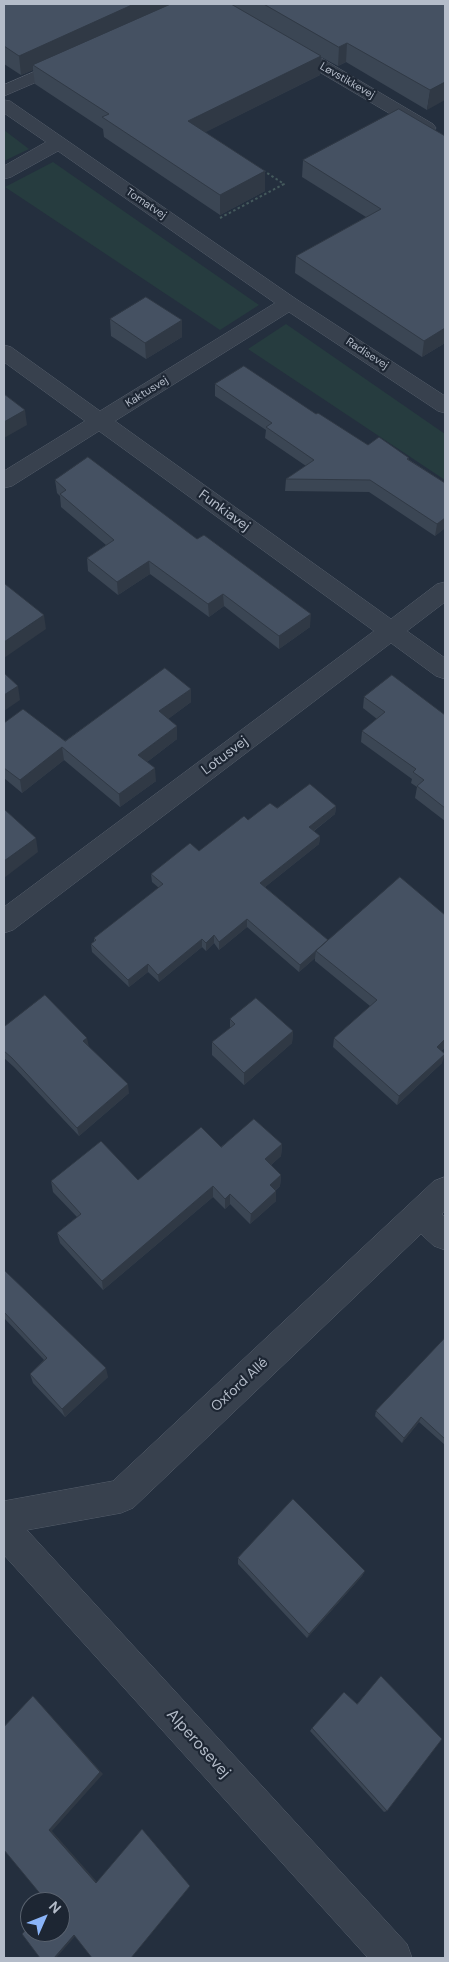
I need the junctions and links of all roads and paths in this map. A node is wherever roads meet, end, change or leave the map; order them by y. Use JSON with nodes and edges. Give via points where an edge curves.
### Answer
{"nodes":[{"id":1,"x":273,"y":38,"type":"edge"},
{"id":2,"x":82,"y":55,"type":"edge"},
{"id":3,"x":4,"y":91,"type":"edge"},
{"id":4,"x":4,"y":105,"type":"edge"},
{"id":5,"x":427,"y":128,"type":"edge"},
{"id":6,"x":58,"y":144,"type":"junction"},
{"id":7,"x":262,"y":170,"type":"edge"},
{"id":8,"x":4,"y":172,"type":"edge"},
{"id":9,"x":190,"y":234,"type":"junction"},
{"id":10,"x":289,"y":303,"type":"junction"},
{"id":11,"x":4,"y":352,"type":"edge"},
{"id":12,"x":445,"y":406,"type":"edge"},
{"id":13,"x":100,"y":422,"type":"junction"},
{"id":14,"x":4,"y":481,"type":"edge"},
{"id":15,"x":445,"y":590,"type":"edge"},
{"id":16,"x":392,"y":631,"type":"junction"},
{"id":17,"x":445,"y":670,"type":"edge"},
{"id":18,"x":4,"y":922,"type":"edge"},
{"id":19,"x":445,"y":1191,"type":"edge"},
{"id":20,"x":421,"y":1215,"type":"junction"},
{"id":21,"x":445,"y":1236,"type":"edge"},
{"id":22,"x":4,"y":1518,"type":"edge"},
{"id":23,"x":4,"y":1530,"type":"edge"},
{"id":24,"x":393,"y":1958,"type":"edge"}],
"edges":[{"from":1,"to":5,"type":"street","name":"Løvstikkevej"},
{"from":2,"to":3,"type":"street"},
{"from":4,"to":6,"type":"street","name":"Tomatvej"},
{"from":6,"to":8,"type":"street"},
{"from":6,"to":9,"type":"street","name":"Tomatvej"},
{"from":7,"to":9,"type":"path","via":[[284,184]]},
{"from":9,"to":10,"type":"street","name":"Tomatvej"},
{"from":10,"to":12,"type":"street","name":"Radisevej"},
{"from":10,"to":13,"type":"street","name":"Kaktusvej"},
{"from":11,"to":13,"type":"street","name":"Funkiavej"},
{"from":13,"to":14,"type":"street","name":"Kaktusvej"},
{"from":13,"to":16,"type":"street","name":"Funkiavej"},
{"from":15,"to":16,"type":"street","name":"Lotusvej"},
{"from":16,"to":17,"type":"street","name":"Funkiavej"},
{"from":16,"to":18,"type":"street","name":"Lotusvej"},
{"from":19,"to":20,"type":"street","name":"Oxford Allé"},
{"from":20,"to":21,"type":"street"},
{"from":20,"to":22,"type":"street","name":"Oxford Allé","via":[[122,1496]]},
{"from":23,"to":24,"type":"street","name":"Alperosevej"}]}
